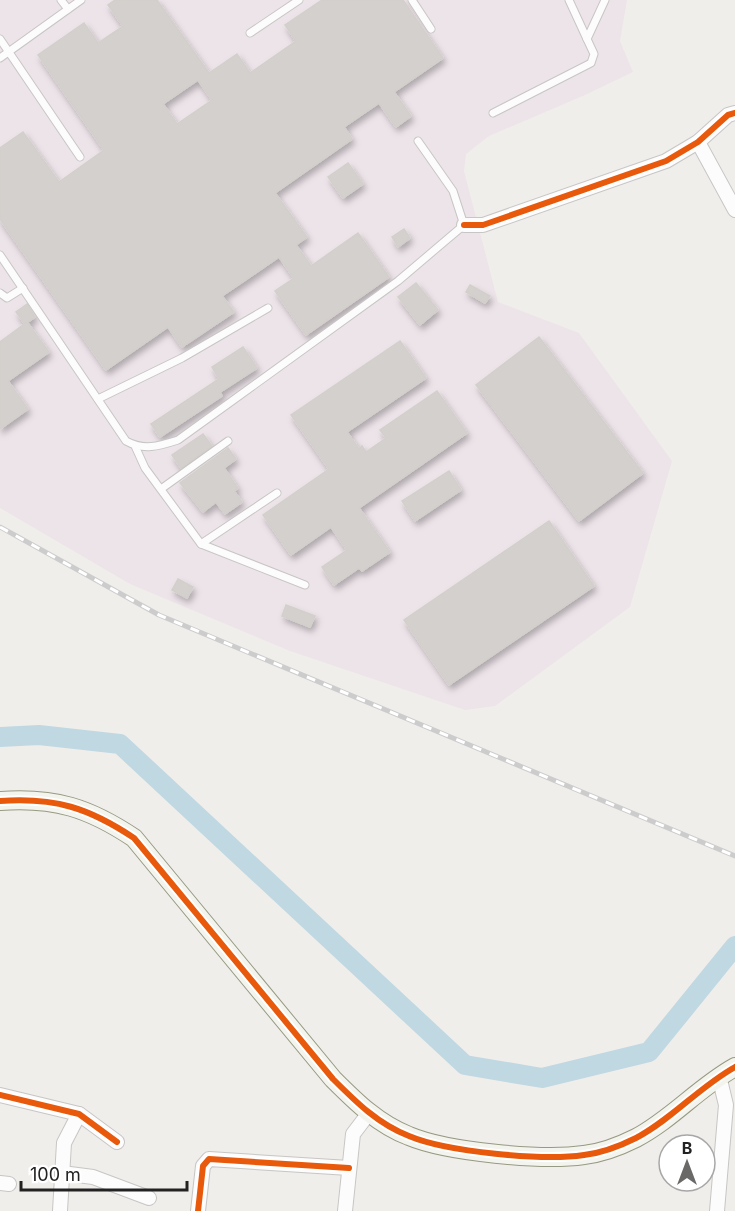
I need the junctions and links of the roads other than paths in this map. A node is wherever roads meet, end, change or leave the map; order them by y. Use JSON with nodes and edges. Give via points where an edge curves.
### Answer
{"nodes":[{"id":1,"x":61,"y":0,"type":"edge"},
{"id":2,"x":81,"y":0,"type":"edge"},
{"id":3,"x":299,"y":0,"type":"edge"},
{"id":4,"x":412,"y":0,"type":"edge"},
{"id":5,"x":569,"y":0,"type":"edge"},
{"id":6,"x":605,"y":0,"type":"edge"},
{"id":7,"x":68,"y":9,"type":"junction"},
{"id":8,"x":431,"y":28,"type":"dead end"},
{"id":9,"x":250,"y":33,"type":"dead end"},
{"id":10,"x":0,"y":39,"type":"edge"},
{"id":11,"x":587,"y":39,"type":"junction"},
{"id":12,"x":9,"y":51,"type":"junction"},
{"id":13,"x":0,"y":58,"type":"edge"},
{"id":14,"x":493,"y":113,"type":"dead end"},
{"id":15,"x":735,"y":113,"type":"edge"},
{"id":16,"x":418,"y":141,"type":"dead end"},
{"id":17,"x":698,"y":142,"type":"junction"},
{"id":18,"x":80,"y":158,"type":"dead end"},
{"id":19,"x":735,"y":210,"type":"edge"},
{"id":20,"x":464,"y":225,"type":"junction"},
{"id":21,"x":0,"y":255,"type":"edge"},
{"id":22,"x":23,"y":288,"type":"junction"},
{"id":23,"x":0,"y":292,"type":"edge"},
{"id":24,"x":268,"y":308,"type":"dead end"},
{"id":25,"x":98,"y":399,"type":"junction"},
{"id":26,"x":228,"y":441,"type":"dead end"},
{"id":27,"x":135,"y":446,"type":"junction"},
{"id":28,"x":161,"y":489,"type":"junction"},
{"id":29,"x":278,"y":493,"type":"dead end"},
{"id":30,"x":201,"y":544,"type":"junction"},
{"id":31,"x":305,"y":585,"type":"dead end"},
{"id":32,"x":0,"y":801,"type":"edge"},
{"id":33,"x":727,"y":1071,"type":"edge"},
{"id":34,"x":0,"y":1095,"type":"edge"},
{"id":35,"x":369,"y":1113,"type":"junction"},
{"id":36,"x":79,"y":1114,"type":"junction"},
{"id":37,"x":117,"y":1142,"type":"dead end"},
{"id":38,"x":350,"y":1168,"type":"junction"},
{"id":39,"x":62,"y":1173,"type":"junction"},
{"id":40,"x":148,"y":1198,"type":"dead end"},
{"id":41,"x":60,"y":1211,"type":"edge"},
{"id":42,"x":198,"y":1211,"type":"edge"},
{"id":43,"x":345,"y":1211,"type":"edge"},
{"id":44,"x":717,"y":1211,"type":"edge"}],
"edges":[{"from":1,"to":7,"type":"lane"},
{"from":2,"to":7,"type":"lane"},
{"from":3,"to":9,"type":"lane"},
{"from":4,"to":8,"type":"lane"},
{"from":5,"to":11,"type":"lane"},
{"from":6,"to":11,"type":"lane"},
{"from":7,"to":12,"type":"lane"},
{"from":10,"to":12,"type":"lane"},
{"from":11,"to":14,"type":"lane","via":[[594,54],[591,63]]},
{"from":12,"to":13,"type":"lane"},
{"from":12,"to":18,"type":"lane"},
{"from":15,"to":17,"type":"street"},
{"from":16,"to":20,"type":"lane","via":[[453,191]]},
{"from":17,"to":19,"type":"street"},
{"from":17,"to":20,"type":"street","via":[[666,161],[483,225]]},
{"from":20,"to":27,"type":"lane","via":[[398,281],[178,440],[154,448]]},
{"from":21,"to":22,"type":"lane"},
{"from":22,"to":23,"type":"lane","via":[[7,298]]},
{"from":22,"to":25,"type":"lane"},
{"from":24,"to":25,"type":"lane","via":[[182,358]]},
{"from":25,"to":27,"type":"lane","via":[[126,441]]},
{"from":26,"to":28,"type":"lane"},
{"from":27,"to":28,"type":"lane"},
{"from":28,"to":30,"type":"lane"},
{"from":29,"to":30,"type":"lane"},
{"from":30,"to":31,"type":"lane"},
{"from":32,"to":35,"type":"street","via":[[45,800],[75,806],[98,815],[134,838],[333,1079]]},
{"from":33,"to":35,"type":"street","via":[[656,1127],[610,1149],[584,1155],[439,1146],[409,1136]]},
{"from":33,"to":44,"type":"street"},
{"from":34,"to":36,"type":"street"},
{"from":35,"to":38,"type":"street","via":[[353,1134]]},
{"from":36,"to":37,"type":"street"},
{"from":36,"to":39,"type":"street","via":[[64,1143]]},
{"from":38,"to":42,"type":"street","via":[[209,1159],[203,1166]]},
{"from":38,"to":43,"type":"street"},
{"from":39,"to":40,"type":"street","via":[[93,1177]]},
{"from":39,"to":41,"type":"street"}]}
